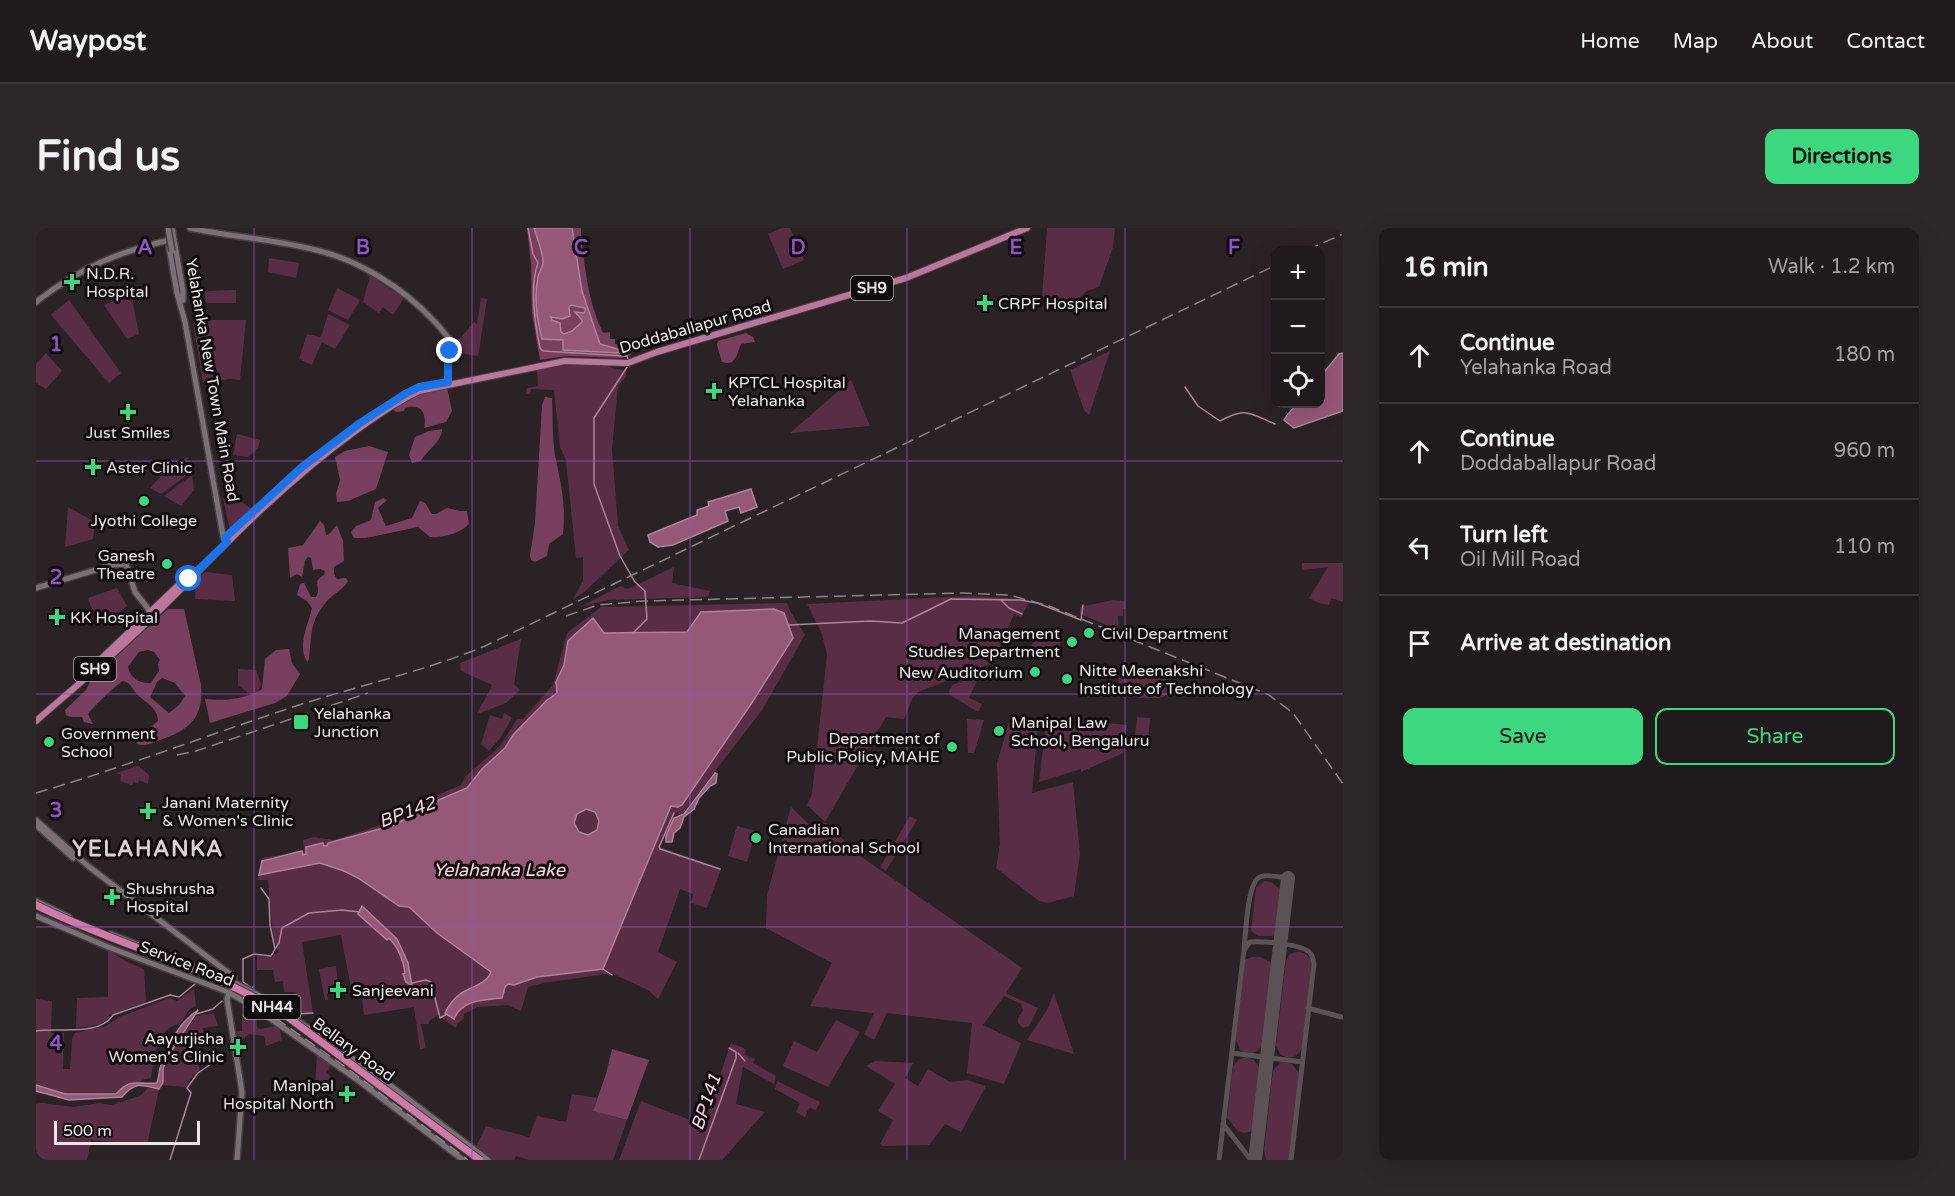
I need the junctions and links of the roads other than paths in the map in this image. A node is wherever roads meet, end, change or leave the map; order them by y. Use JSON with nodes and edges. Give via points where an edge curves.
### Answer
{"nodes":[{"id":1,"x":169,"y":228,"type":"edge"},
{"id":2,"x":190,"y":228,"type":"edge"},
{"id":3,"x":1019,"y":228,"type":"edge"},
{"id":4,"x":1027,"y":228,"type":"edge"},
{"id":5,"x":1009,"y":232,"type":"edge"},
{"id":6,"x":171,"y":240,"type":"junction"},
{"id":7,"x":181,"y":296,"type":"junction"},
{"id":8,"x":36,"y":302,"type":"edge"},
{"id":9,"x":586,"y":359,"type":"junction"},
{"id":10,"x":448,"y":382,"type":"junction"},
{"id":11,"x":388,"y":406,"type":"junction"},
{"id":12,"x":227,"y":539,"type":"junction"},
{"id":13,"x":36,"y":589,"type":"edge"},
{"id":14,"x":152,"y":614,"type":"junction"},
{"id":15,"x":36,"y":716,"type":"edge"},
{"id":16,"x":36,"y":721,"type":"edge"},
{"id":17,"x":36,"y":820,"type":"edge"},
{"id":18,"x":36,"y":825,"type":"edge"},
{"id":19,"x":36,"y":901,"type":"edge"},
{"id":20,"x":36,"y":908,"type":"edge"},
{"id":21,"x":36,"y":916,"type":"edge"},
{"id":22,"x":232,"y":979,"type":"junction"},
{"id":23,"x":226,"y":992,"type":"junction"},
{"id":24,"x":286,"y":1011,"type":"junction"},
{"id":25,"x":278,"y":1022,"type":"junction"},
{"id":26,"x":236,"y":1160,"type":"edge"},
{"id":27,"x":463,"y":1160,"type":"edge"},
{"id":28,"x":474,"y":1160,"type":"edge"},
{"id":29,"x":480,"y":1160,"type":"edge"},
{"id":30,"x":488,"y":1160,"type":"edge"}],
"edges":[{"from":1,"to":6,"type":"main road","name":"Yelahanka New Town Main Road"},
{"from":1,"to":7,"type":"main road","bridge":true},
{"from":2,"to":10,"type":"main road","via":[[316,250],[378,276],[432,319],[457,348],[448,353]]},
{"from":3,"to":5,"type":"main road","name":"Doddaballapur Road","number":"SH9"},
{"from":4,"to":5,"type":"main road","name":"Doddaballapur Road","number":"SH9"},
{"from":5,"to":9,"type":"main road","name":"Doddaballapur Road","number":"SH9","via":[[904,275],[642,355],[621,360]]},
{"from":6,"to":7,"type":"main road","name":"Yelahanka New Town Main Road"},
{"from":6,"to":8,"type":"main road","via":[[109,257],[69,278]]},
{"from":7,"to":12,"type":"main road","name":"Yelahanka New Town Main Road"},
{"from":9,"to":10,"type":"main road","name":"Doddaballapur Road","number":"SH9","via":[[553,360]]},
{"from":9,"to":11,"type":"main road","name":"Doddaballapur Road","number":"SH9","via":[[419,391]]},
{"from":10,"to":11,"type":"main road","name":"Doddaballapur Road","number":"SH9","via":[[419,387]]},
{"from":11,"to":12,"type":"main road","name":"Doddaballapur Road","number":"SH9","via":[[304,469]]},
{"from":12,"to":14,"type":"main road","number":"SH9"},
{"from":13,"to":14,"type":"main road","via":[[126,564],[135,592]]},
{"from":14,"to":15,"type":"main road","number":"SH9"},
{"from":14,"to":16,"type":"main road","number":"SH9"},
{"from":17,"to":22,"type":"main road"},
{"from":18,"to":22,"type":"main road"},
{"from":19,"to":22,"type":"main road","via":[[83,924]]},
{"from":20,"to":28,"type":"highway","name":"Bellary Road","number":"NH44","bridge":true,"via":[[80,931],[223,984],[265,1006]]},
{"from":20,"to":29,"type":"highway","name":"Bellary Road","number":"NH44","bridge":true,"via":[[254,996]]},
{"from":21,"to":23,"type":"main road","name":"Service Road"},
{"from":22,"to":23,"type":"main road"},
{"from":22,"to":24,"type":"main road"},
{"from":23,"to":25,"type":"main road","name":"Service Road"},
{"from":23,"to":26,"type":"main road","via":[[242,1092]]},
{"from":24,"to":25,"type":"main road","via":[[279,1014]]},
{"from":24,"to":30,"type":"main road"},
{"from":25,"to":27,"type":"main road","name":"Service Road"}]}
